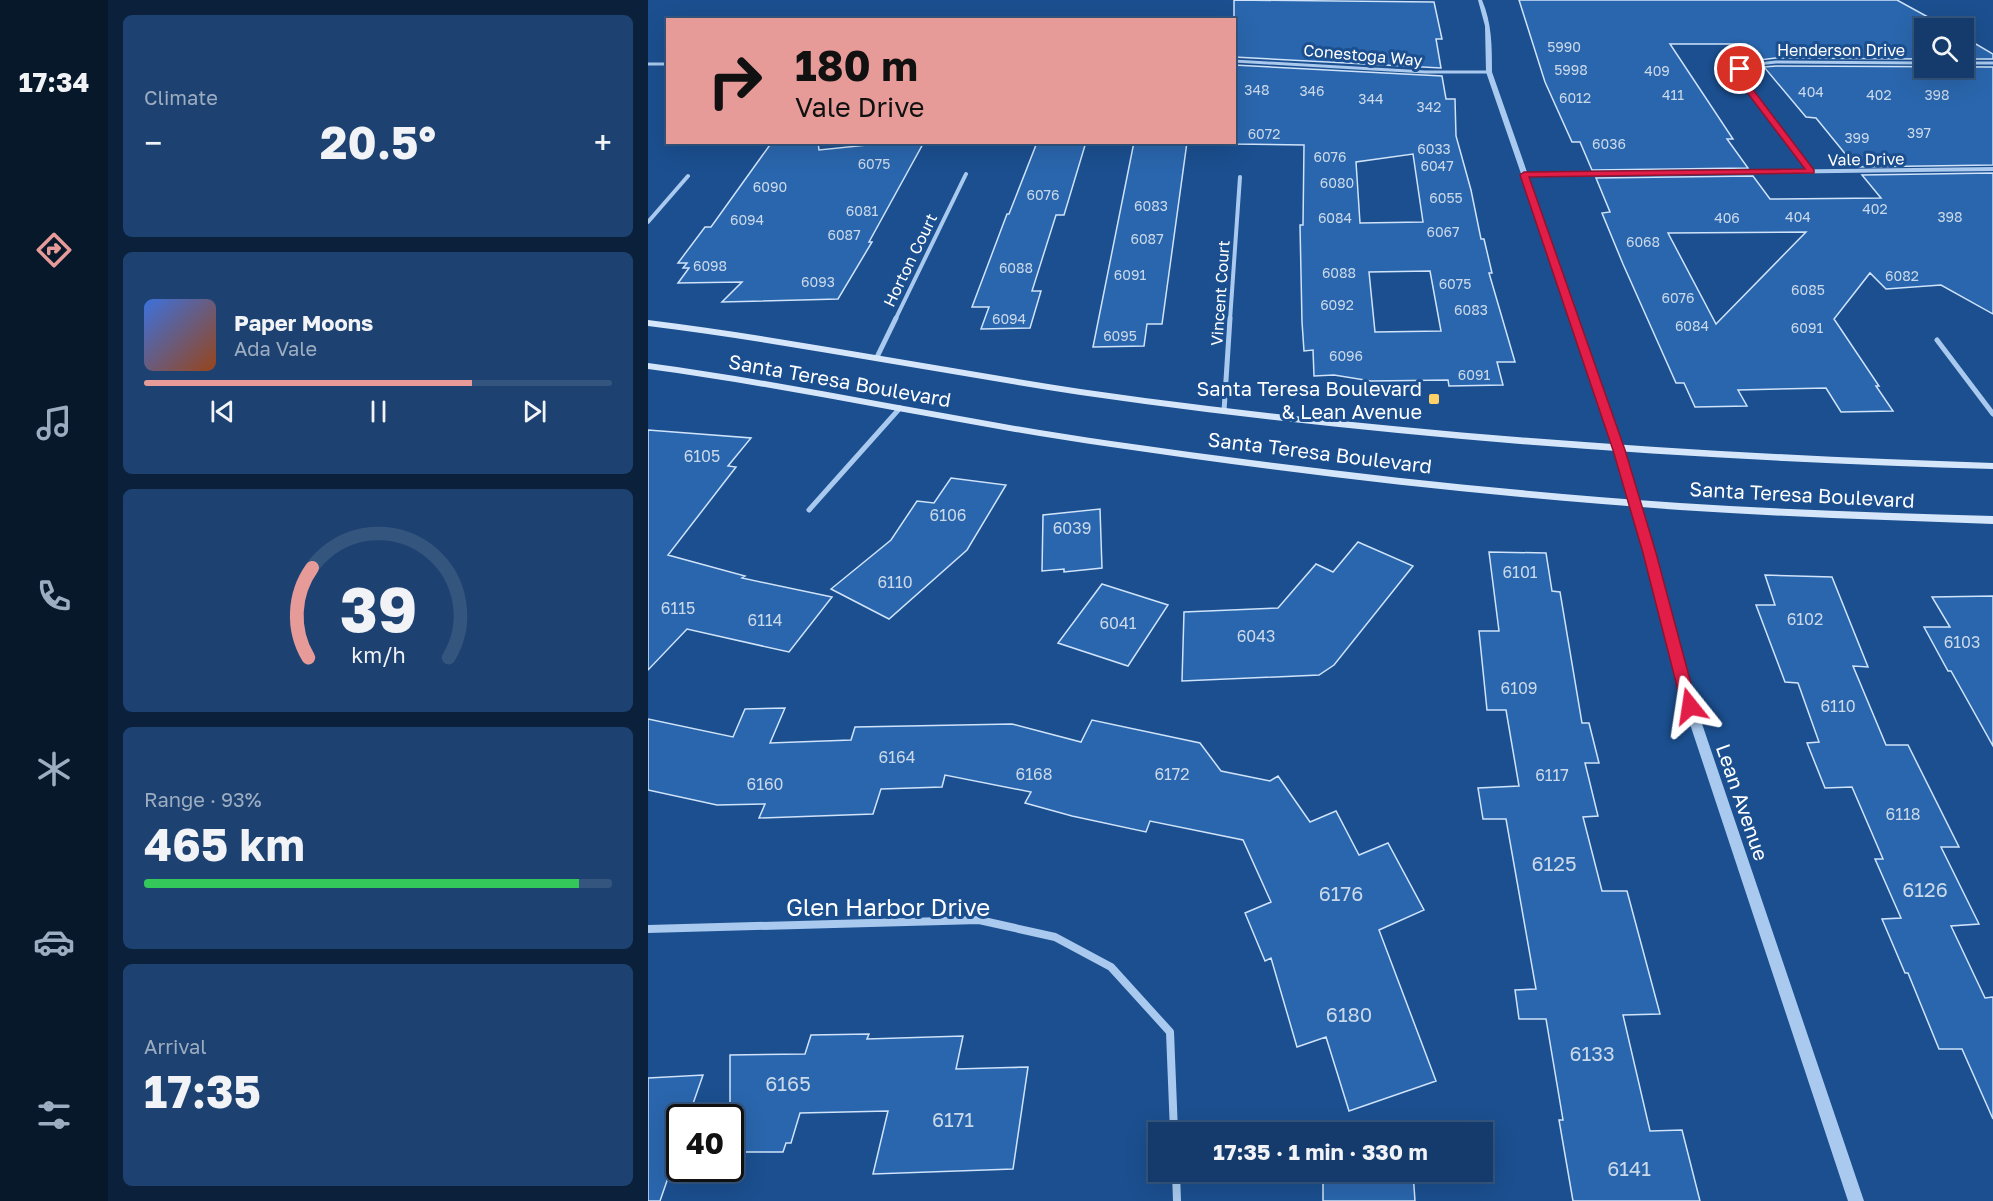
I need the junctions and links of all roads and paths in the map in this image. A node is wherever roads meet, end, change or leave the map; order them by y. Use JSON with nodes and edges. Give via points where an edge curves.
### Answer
{"nodes":[{"id":1,"x":1480,"y":0,"type":"edge"},
{"id":2,"x":1236,"y":61,"type":"edge"},
{"id":3,"x":1914,"y":63,"type":"edge"},
{"id":4,"x":1974,"y":63,"type":"edge"},
{"id":5,"x":1993,"y":63,"type":"edge"},
{"id":6,"x":648,"y":64,"type":"edge"},
{"id":7,"x":666,"y":64,"type":"edge"},
{"id":8,"x":1489,"y":72,"type":"junction"},
{"id":9,"x":1993,"y":169,"type":"edge"},
{"id":10,"x":1811,"y":171,"type":"junction"},
{"id":11,"x":966,"y":174,"type":"dead end"},
{"id":12,"x":1524,"y":175,"type":"junction"},
{"id":13,"x":688,"y":176,"type":"dead end"},
{"id":14,"x":1240,"y":177,"type":"dead end"},
{"id":15,"x":648,"y":222,"type":"edge"},
{"id":16,"x":648,"y":323,"type":"edge"},
{"id":17,"x":1937,"y":340,"type":"dead end"},
{"id":18,"x":877,"y":357,"type":"junction"},
{"id":19,"x":648,"y":366,"type":"edge"},
{"id":20,"x":900,"y":408,"type":"junction"},
{"id":21,"x":1224,"y":411,"type":"junction"},
{"id":22,"x":1993,"y":414,"type":"edge"},
{"id":23,"x":1619,"y":450,"type":"junction"},
{"id":24,"x":1993,"y":466,"type":"edge"},
{"id":25,"x":1633,"y":503,"type":"junction"},
{"id":26,"x":809,"y":510,"type":"dead end"},
{"id":27,"x":1993,"y":520,"type":"edge"},
{"id":28,"x":648,"y":929,"type":"edge"},
{"id":29,"x":1174,"y":1122,"type":"edge"},
{"id":30,"x":1176,"y":1182,"type":"edge"},
{"id":31,"x":1177,"y":1201,"type":"edge"},
{"id":32,"x":1857,"y":1201,"type":"edge"}],
"edges":[{"from":1,"to":8,"type":"street","name":"Lean Avenue","via":[[1489,29]]},
{"from":2,"to":8,"type":"street","name":"Conestoga Way","via":[[1287,61],[1402,72]]},
{"from":3,"to":10,"type":"street","name":"Henderson Drive","via":[[1776,62],[1740,69],[1744,83]]},
{"from":4,"to":5,"type":"street"},
{"from":6,"to":7,"type":"street"},
{"from":8,"to":12,"type":"street","name":"Lean Avenue"},
{"from":9,"to":10,"type":"street","name":"Vale Drive"},
{"from":10,"to":12,"type":"street","name":"Vale Drive"},
{"from":11,"to":18,"type":"street","name":"Horton Court"},
{"from":12,"to":23,"type":"street","name":"Lean Avenue"},
{"from":13,"to":15,"type":"street"},
{"from":14,"to":21,"type":"street","name":"Vincent Court"},
{"from":16,"to":18,"type":"main road","name":"Santa Teresa Boulevard"},
{"from":17,"to":22,"type":"street"},
{"from":18,"to":21,"type":"main road","name":"Santa Teresa Boulevard"},
{"from":19,"to":20,"type":"main road","name":"Santa Teresa Boulevard"},
{"from":20,"to":25,"type":"main road","name":"Santa Teresa Boulevard","via":[[1019,430],[1236,461]]},
{"from":20,"to":26,"type":"street"},
{"from":21,"to":23,"type":"main road","name":"Santa Teresa Boulevard"},
{"from":23,"to":24,"type":"main road","name":"Santa Teresa Boulevard"},
{"from":23,"to":25,"type":"street","name":"Lean Avenue"},
{"from":25,"to":27,"type":"main road","name":"Santa Teresa Boulevard"},
{"from":25,"to":32,"type":"street","name":"Lean Avenue","via":[[1690,706]]},
{"from":28,"to":29,"type":"street","name":"Glen Harbor Drive","via":[[979,920],[1055,937],[1111,967],[1170,1032]]},
{"from":30,"to":31,"type":"street"}]}
